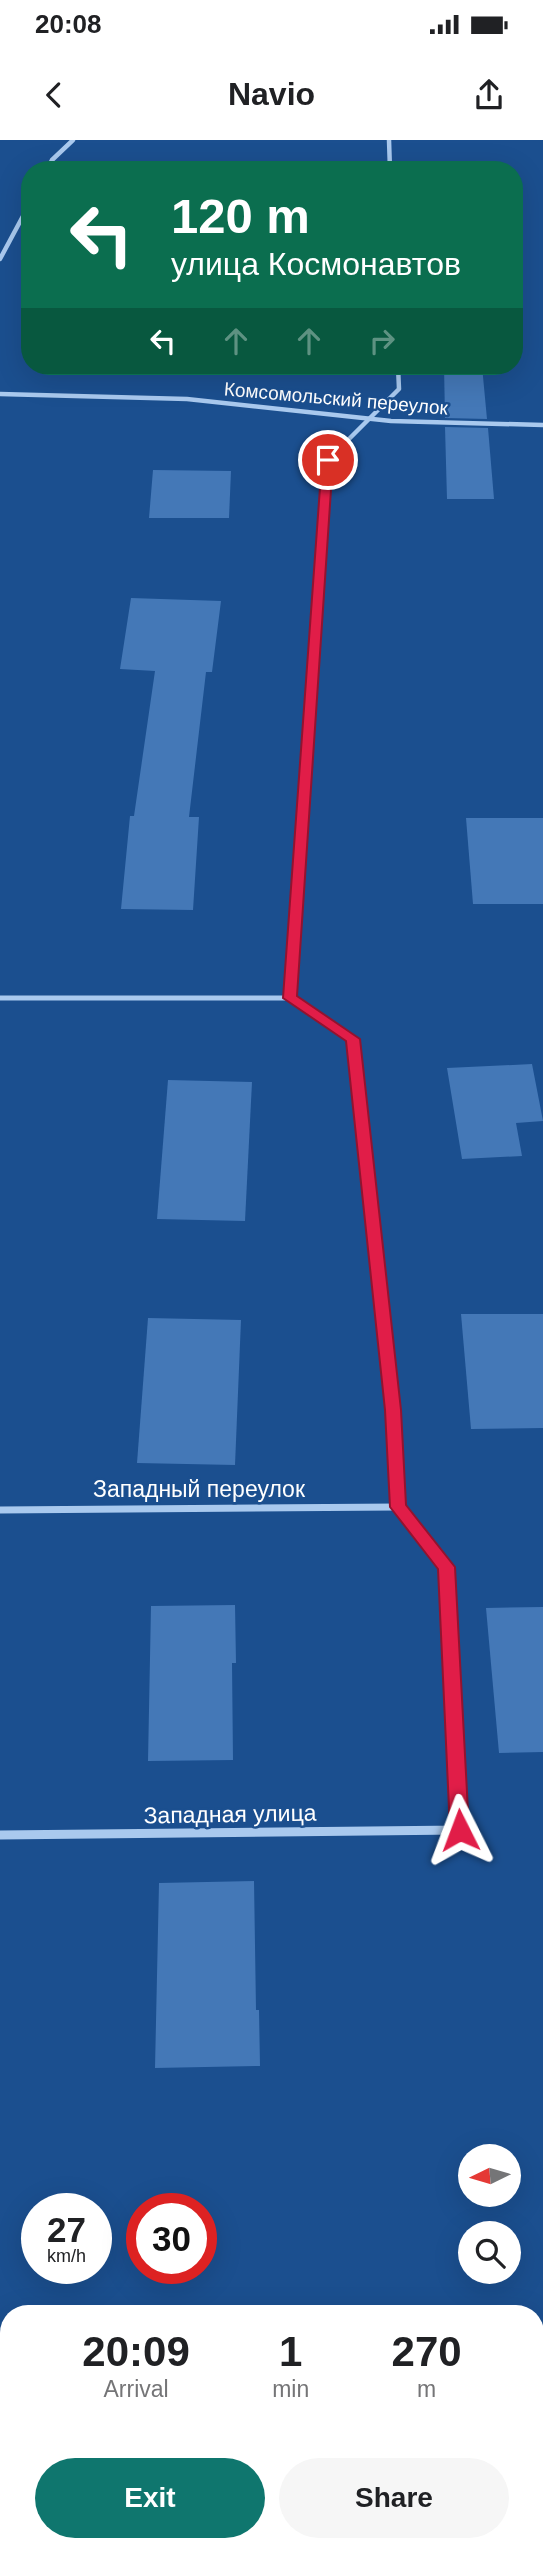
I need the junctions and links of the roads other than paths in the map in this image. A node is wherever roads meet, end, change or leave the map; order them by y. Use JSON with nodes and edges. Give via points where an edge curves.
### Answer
{"nodes":[{"id":1,"x":73,"y":140,"type":"edge"},
{"id":2,"x":389,"y":140,"type":"edge"},
{"id":3,"x":52,"y":161,"type":"edge"},
{"id":4,"x":390,"y":161,"type":"edge"},
{"id":5,"x":21,"y":220,"type":"edge"},
{"id":6,"x":0,"y":258,"type":"edge"},
{"id":7,"x":398,"y":375,"type":"edge"},
{"id":8,"x":0,"y":394,"type":"edge"},
{"id":9,"x":370,"y":418,"type":"junction"},
{"id":10,"x":543,"y":425,"type":"edge"},
{"id":11,"x":0,"y":998,"type":"edge"},
{"id":12,"x":290,"y":998,"type":"junction"},
{"id":13,"x":398,"y":1507,"type":"junction"},
{"id":14,"x":0,"y":1510,"type":"edge"},
{"id":15,"x":0,"y":1835,"type":"edge"}],
"edges":[{"from":1,"to":3,"type":"street"},
{"from":2,"to":4,"type":"street"},
{"from":5,"to":6,"type":"street"},
{"from":7,"to":9,"type":"street","via":[[399,389]]},
{"from":8,"to":9,"type":"street","name":"Комсомольский переулок","via":[[187,399]]},
{"from":9,"to":10,"type":"street","name":"Комсомольский переулок"},
{"from":9,"to":12,"type":"street","via":[[328,460]]},
{"from":11,"to":12,"type":"street"},
{"from":12,"to":13,"type":"street","via":[[353,1039],[393,1410]]},
{"from":13,"to":14,"type":"street","name":"Западный переулок"},
{"from":13,"to":15,"type":"street","name":"Западная улица","via":[[446,1567],[460,1830]]}]}
